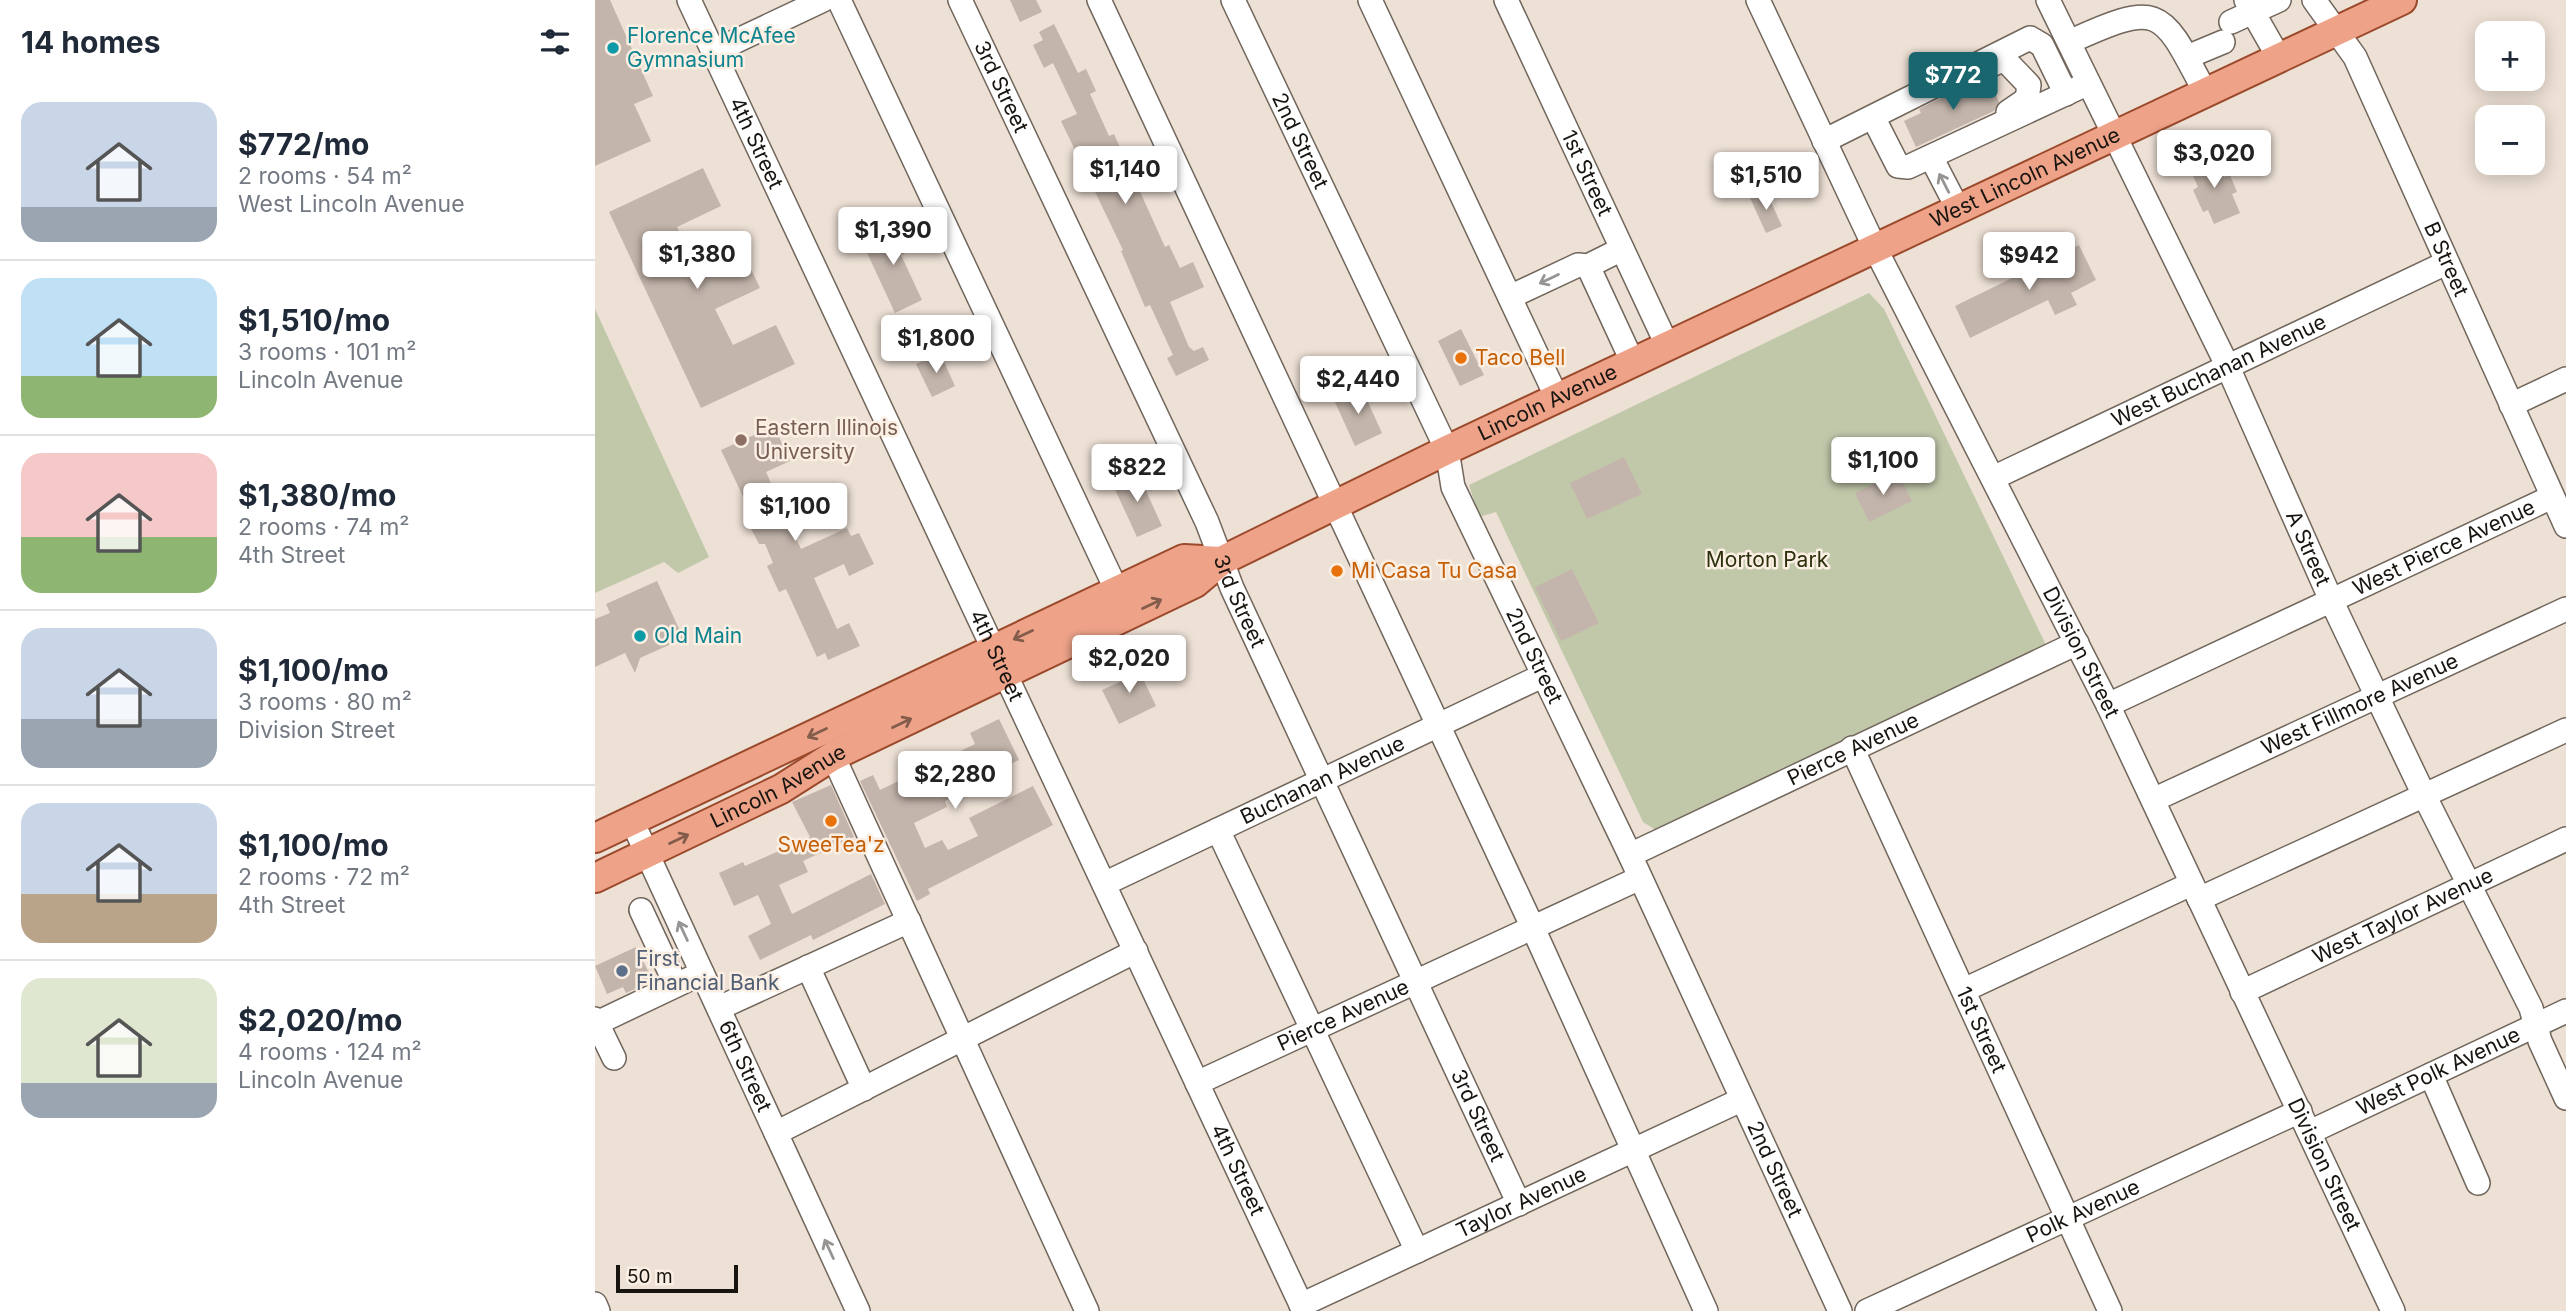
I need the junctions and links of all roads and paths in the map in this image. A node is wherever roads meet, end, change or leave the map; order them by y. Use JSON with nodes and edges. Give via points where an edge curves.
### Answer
{"nodes":[{"id":1,"x":689,"y":0,"type":"edge"},
{"id":2,"x":823,"y":0,"type":"edge"},
{"id":3,"x":839,"y":0,"type":"edge"},
{"id":4,"x":960,"y":0,"type":"edge"},
{"id":5,"x":1099,"y":0,"type":"edge"},
{"id":6,"x":1233,"y":0,"type":"edge"},
{"id":7,"x":1370,"y":0,"type":"edge"},
{"id":8,"x":1506,"y":0,"type":"edge"},
{"id":9,"x":1759,"y":0,"type":"edge"},
{"id":10,"x":2048,"y":0,"type":"edge"},
{"id":11,"x":2279,"y":0,"type":"edge"},
{"id":12,"x":2314,"y":0,"type":"edge"},
{"id":13,"x":2402,"y":0,"type":"edge"},
{"id":14,"x":2250,"y":6,"type":"edge"},
{"id":15,"x":2338,"y":31,"type":"junction"},
{"id":16,"x":2069,"y":42,"type":"junction"},
{"id":17,"x":713,"y":52,"type":"junction"},
{"id":18,"x":2187,"y":57,"type":"junction"},
{"id":19,"x":2279,"y":58,"type":"junction"},
{"id":20,"x":2089,"y":83,"type":"junction"},
{"id":21,"x":2206,"y":92,"type":"junction"},
{"id":22,"x":2066,"y":94,"type":"junction"},
{"id":23,"x":1897,"y":102,"type":"junction"},
{"id":24,"x":1873,"y":117,"type":"junction"},
{"id":25,"x":1978,"y":134,"type":"junction"},
{"id":26,"x":2113,"y":135,"type":"junction"},
{"id":27,"x":1824,"y":141,"type":"junction"},
{"id":28,"x":1931,"y":156,"type":"junction"},
{"id":29,"x":1958,"y":209,"type":"junction"},
{"id":30,"x":1875,"y":248,"type":"junction"},
{"id":31,"x":1622,"y":249,"type":"junction"},
{"id":32,"x":2446,"y":262,"type":"junction"},
{"id":33,"x":1588,"y":266,"type":"junction"},
{"id":34,"x":1515,"y":295,"type":"junction"},
{"id":35,"x":1668,"y":347,"type":"junction"},
{"id":36,"x":1633,"y":363,"type":"junction"},
{"id":37,"x":2227,"y":365,"type":"junction"},
{"id":38,"x":2566,"y":379,"type":"edge"},
{"id":39,"x":1557,"y":398,"type":"junction"},
{"id":40,"x":2511,"y":405,"type":"junction"},
{"id":41,"x":1447,"y":450,"type":"junction"},
{"id":42,"x":1993,"y":478,"type":"junction"},
{"id":43,"x":2552,"y":497,"type":"junction"},
{"id":44,"x":1335,"y":505,"type":"junction"},
{"id":45,"x":2566,"y":526,"type":"edge"},
{"id":46,"x":1221,"y":561,"type":"junction"},
{"id":47,"x":1117,"y":591,"type":"junction"},
{"id":48,"x":2331,"y":600,"type":"junction"},
{"id":49,"x":2566,"y":609,"type":"edge"},
{"id":50,"x":2077,"y":643,"type":"junction"},
{"id":51,"x":994,"y":649,"type":"junction"},
{"id":52,"x":1006,"y":674,"type":"junction"},
{"id":53,"x":1542,"y":676,"type":"junction"},
{"id":54,"x":2377,"y":697,"type":"junction"},
{"id":55,"x":2108,"y":705,"type":"junction"},
{"id":56,"x":1437,"y":726,"type":"junction"},
{"id":57,"x":2566,"y":730,"type":"edge"},
{"id":58,"x":1852,"y":748,"type":"junction"},
{"id":59,"x":833,"y":756,"type":"junction"},
{"id":60,"x":1321,"y":781,"type":"junction"},
{"id":61,"x":2423,"y":793,"type":"junction"},
{"id":62,"x":2153,"y":800,"type":"junction"},
{"id":63,"x":632,"y":821,"type":"junction"},
{"id":64,"x":1218,"y":830,"type":"junction"},
{"id":65,"x":595,"y":838,"type":"edge"},
{"id":66,"x":2566,"y":839,"type":"edge"},
{"id":67,"x":647,"y":854,"type":"junction"},
{"id":68,"x":1630,"y":855,"type":"junction"},
{"id":69,"x":595,"y":878,"type":"edge"},
{"id":70,"x":1640,"y":878,"type":"junction"},
{"id":71,"x":1104,"y":884,"type":"junction"},
{"id":72,"x":2469,"y":884,"type":"junction"},
{"id":73,"x":2195,"y":891,"type":"junction"},
{"id":74,"x":641,"y":910,"type":"dead end"},
{"id":75,"x":908,"y":921,"type":"junction"},
{"id":76,"x":1533,"y":928,"type":"junction"},
{"id":77,"x":1136,"y":951,"type":"junction"},
{"id":78,"x":808,"y":967,"type":"junction"},
{"id":79,"x":702,"y":973,"type":"junction"},
{"id":80,"x":1415,"y":982,"type":"junction"},
{"id":81,"x":676,"y":985,"type":"junction"},
{"id":82,"x":1965,"y":990,"type":"junction"},
{"id":83,"x":2242,"y":992,"type":"junction"},
{"id":84,"x":719,"y":1008,"type":"junction"},
{"id":85,"x":2566,"y":1011,"type":"edge"},
{"id":86,"x":596,"y":1021,"type":"edge"},
{"id":87,"x":2535,"y":1025,"type":"junction"},
{"id":88,"x":1314,"y":1029,"type":"junction"},
{"id":89,"x":963,"y":1039,"type":"junction"},
{"id":90,"x":614,"y":1058,"type":"dead end"},
{"id":91,"x":2431,"y":1075,"type":"junction"},
{"id":92,"x":1197,"y":1083,"type":"junction"},
{"id":93,"x":864,"y":1088,"type":"junction"},
{"id":94,"x":2566,"y":1098,"type":"edge"},
{"id":95,"x":1741,"y":1100,"type":"junction"},
{"id":96,"x":2300,"y":1111,"type":"junction"},
{"id":97,"x":2310,"y":1132,"type":"junction"},
{"id":98,"x":776,"y":1133,"type":"junction"},
{"id":99,"x":1632,"y":1151,"type":"junction"},
{"id":100,"x":2478,"y":1182,"type":"dead end"},
{"id":101,"x":1519,"y":1204,"type":"junction"},
{"id":102,"x":2066,"y":1218,"type":"junction"},
{"id":103,"x":1417,"y":1251,"type":"junction"},
{"id":104,"x":595,"y":1305,"type":"edge"},
{"id":105,"x":1303,"y":1308,"type":"edge"},
{"id":106,"x":599,"y":1311,"type":"edge"},
{"id":107,"x":858,"y":1311,"type":"edge"},
{"id":108,"x":1087,"y":1311,"type":"edge"},
{"id":109,"x":1706,"y":1311,"type":"edge"},
{"id":110,"x":1840,"y":1311,"type":"edge"},
{"id":111,"x":1867,"y":1311,"type":"edge"},
{"id":112,"x":2110,"y":1311,"type":"edge"},
{"id":113,"x":2393,"y":1311,"type":"edge"}],
"edges":[{"from":1,"to":17,"type":"street","name":"4th Street"},
{"from":2,"to":17,"type":"street"},
{"from":3,"to":47,"type":"street"},
{"from":4,"to":46,"type":"street","name":"3rd Street","via":[[1207,522]]},
{"from":5,"to":44,"type":"street"},
{"from":6,"to":41,"type":"street","name":"2nd Street"},
{"from":7,"to":34,"type":"street"},
{"from":8,"to":31,"type":"street","name":"1st Street"},
{"from":9,"to":27,"type":"street","name":"Division Street"},
{"from":10,"to":16,"type":"street","name":"A Street"},
{"from":11,"to":14,"type":"street"},
{"from":12,"to":15,"type":"street","name":"B Street"},
{"from":13,"to":15,"type":"main road","name":"West Lincoln Avenue"},
{"from":14,"to":18,"type":"street","via":[[2227,32]]},
{"from":14,"to":19,"type":"street"},
{"from":15,"to":19,"type":"main road","name":"West Lincoln Avenue"},
{"from":15,"to":32,"type":"street","name":"B Street","via":[[2355,57]]},
{"from":16,"to":18,"type":"street","via":[[2109,22],[2150,15],[2173,30]]},
{"from":16,"to":20,"type":"street","name":"A Street"},
{"from":17,"to":51,"type":"street","name":"4th Street"},
{"from":18,"to":21,"type":"street"},
{"from":19,"to":21,"type":"main road","name":"West Lincoln Avenue"},
{"from":20,"to":22,"type":"street"},
{"from":20,"to":26,"type":"street","name":"A Street"},
{"from":21,"to":26,"type":"main road","name":"West Lincoln Avenue"},
{"from":22,"to":23,"type":"street","via":[[2042,45],[2030,38]]},
{"from":22,"to":25,"type":"street"},
{"from":23,"to":24,"type":"street"},
{"from":23,"to":25,"type":"street","via":[[1917,99],[2004,59],[2029,85],[2027,100]]},
{"from":24,"to":27,"type":"street"},
{"from":24,"to":28,"type":"street","via":[[1898,166],[1908,167]]},
{"from":25,"to":28,"type":"street"},
{"from":26,"to":29,"type":"main road","name":"West Lincoln Avenue"},
{"from":26,"to":37,"type":"street","name":"A Street"},
{"from":27,"to":30,"type":"street","name":"Division Street"},
{"from":29,"to":28,"type":"street","one_way":true},
{"from":29,"to":30,"type":"main road","name":"West Lincoln Avenue"},
{"from":30,"to":35,"type":"main road","name":"Lincoln Avenue"},
{"from":30,"to":42,"type":"street","name":"Division Street"},
{"from":31,"to":33,"type":"street"},
{"from":31,"to":35,"type":"street","name":"1st Street"},
{"from":32,"to":37,"type":"street","name":"West Buchanan Avenue"},
{"from":32,"to":40,"type":"street","name":"B Street"},
{"from":33,"to":34,"type":"street","one_way":true,"via":[[1578,265]]},
{"from":33,"to":36,"type":"street"},
{"from":34,"to":39,"type":"street"},
{"from":35,"to":36,"type":"main road","name":"Lincoln Avenue"},
{"from":36,"to":39,"type":"main road","name":"Lincoln Avenue"},
{"from":37,"to":42,"type":"street","name":"West Buchanan Avenue"},
{"from":37,"to":48,"type":"street","name":"A Street"},
{"from":38,"to":40,"type":"street"},
{"from":39,"to":41,"type":"main road","name":"Lincoln Avenue"},
{"from":40,"to":43,"type":"street","name":"B Street"},
{"from":41,"to":44,"type":"main road","name":"Lincoln Avenue"},
{"from":41,"to":53,"type":"street","name":"2nd Street","via":[[1453,486]]},
{"from":42,"to":50,"type":"street","name":"Division Street"},
{"from":43,"to":45,"type":"street","name":"B Street"},
{"from":43,"to":48,"type":"street","name":"West Pierce Avenue"},
{"from":44,"to":46,"type":"main road","name":"Lincoln Avenue"},
{"from":44,"to":56,"type":"street"},
{"from":46,"to":47,"type":"main road","name":"Lincoln Avenue","via":[[1184,559]]},
{"from":52,"to":46,"type":"main road","name":"Lincoln Avenue","one_way":true,"via":[[1195,583]]},
{"from":46,"to":60,"type":"street","name":"3rd Street"},
{"from":47,"to":51,"type":"main road","name":"Lincoln Avenue","one_way":true},
{"from":48,"to":54,"type":"street","name":"A Street"},
{"from":48,"to":55,"type":"street","name":"West Pierce Avenue"},
{"from":49,"to":54,"type":"street","name":"West Fillmore Avenue"},
{"from":50,"to":55,"type":"street","name":"Division Street"},
{"from":50,"to":58,"type":"street","name":"Pierce Avenue"},
{"from":51,"to":52,"type":"street","name":"4th Street"},
{"from":51,"to":63,"type":"main road","name":"Lincoln Avenue","one_way":true},
{"from":59,"to":52,"type":"main road","name":"Lincoln Avenue","one_way":true},
{"from":52,"to":71,"type":"street","name":"4th Street"},
{"from":53,"to":56,"type":"street","name":"Buchanan Avenue"},
{"from":53,"to":68,"type":"street","name":"2nd Street"},
{"from":54,"to":61,"type":"street","name":"A Street"},
{"from":54,"to":62,"type":"street","name":"West Fillmore Avenue"},
{"from":55,"to":62,"type":"street","name":"Division Street"},
{"from":56,"to":60,"type":"street","name":"Buchanan Avenue"},
{"from":56,"to":76,"type":"street"},
{"from":57,"to":61,"type":"street"},
{"from":58,"to":68,"type":"street","name":"Pierce Avenue"},
{"from":58,"to":82,"type":"street","name":"1st Street"},
{"from":67,"to":59,"type":"main road","name":"Lincoln Avenue","one_way":true,"via":[[781,789]]},
{"from":59,"to":75,"type":"street"},
{"from":60,"to":64,"type":"street","name":"Buchanan Avenue"},
{"from":60,"to":80,"type":"street","name":"3rd Street"},
{"from":61,"to":72,"type":"street","name":"A Street"},
{"from":61,"to":73,"type":"street"},
{"from":62,"to":73,"type":"street","name":"Division Street"},
{"from":63,"to":65,"type":"main road","name":"Lincoln Avenue"},
{"from":63,"to":67,"type":"street","name":"6th Street"},
{"from":64,"to":71,"type":"street","name":"Buchanan Avenue"},
{"from":64,"to":88,"type":"street"},
{"from":66,"to":72,"type":"street","name":"West Taylor Avenue"},
{"from":67,"to":69,"type":"main road","name":"Lincoln Avenue"},
{"from":79,"to":67,"type":"street","name":"6th Street","one_way":true},
{"from":68,"to":70,"type":"street","name":"2nd Street"},
{"from":70,"to":76,"type":"street","name":"Pierce Avenue"},
{"from":70,"to":95,"type":"street","name":"2nd Street"},
{"from":71,"to":77,"type":"street","name":"4th Street"},
{"from":72,"to":83,"type":"street","name":"West Taylor Avenue"},
{"from":72,"to":87,"type":"street","name":"A Street","via":[[2531,1008]]},
{"from":73,"to":82,"type":"street"},
{"from":73,"to":83,"type":"street","name":"Division Street"},
{"from":74,"to":81,"type":"street"},
{"from":75,"to":78,"type":"street"},
{"from":75,"to":89,"type":"street"},
{"from":76,"to":80,"type":"street","name":"Pierce Avenue"},
{"from":76,"to":99,"type":"street"},
{"from":77,"to":89,"type":"street"},
{"from":77,"to":92,"type":"street","name":"4th Street"},
{"from":78,"to":84,"type":"street"},
{"from":78,"to":93,"type":"street"},
{"from":79,"to":81,"type":"street"},
{"from":79,"to":84,"type":"street","name":"6th Street"},
{"from":80,"to":88,"type":"street","name":"Pierce Avenue"},
{"from":80,"to":101,"type":"street","name":"3rd Street"},
{"from":81,"to":86,"type":"street"},
{"from":82,"to":102,"type":"street","name":"1st Street"},
{"from":83,"to":96,"type":"street","name":"Division Street"},
{"from":84,"to":98,"type":"street","name":"6th Street"},
{"from":85,"to":87,"type":"street","name":"West Polk Avenue"},
{"from":86,"to":90,"type":"street"},
{"from":87,"to":91,"type":"street","name":"West Polk Avenue"},
{"from":87,"to":94,"type":"street","name":"A Street"},
{"from":88,"to":92,"type":"street","name":"Pierce Avenue"},
{"from":88,"to":103,"type":"street"},
{"from":89,"to":93,"type":"street"},
{"from":89,"to":108,"type":"street"},
{"from":91,"to":97,"type":"street","name":"West Polk Avenue"},
{"from":91,"to":100,"type":"street"},
{"from":92,"to":105,"type":"street","name":"4th Street"},
{"from":93,"to":98,"type":"street"},
{"from":95,"to":99,"type":"street","name":"Taylor Avenue"},
{"from":95,"to":110,"type":"street","name":"2nd Street"},
{"from":96,"to":97,"type":"street","name":"Division Street"},
{"from":96,"to":102,"type":"street","name":"Polk Avenue"},
{"from":97,"to":113,"type":"street","name":"Division Street"},
{"from":107,"to":98,"type":"street","name":"6th Street","one_way":true},
{"from":99,"to":101,"type":"street","name":"Taylor Avenue"},
{"from":99,"to":109,"type":"street"},
{"from":101,"to":103,"type":"street","name":"Taylor Avenue"},
{"from":102,"to":111,"type":"street","name":"Polk Avenue"},
{"from":102,"to":112,"type":"street","name":"1st Street"},
{"from":103,"to":105,"type":"street","name":"Taylor Avenue"},
{"from":104,"to":106,"type":"street"}]}
